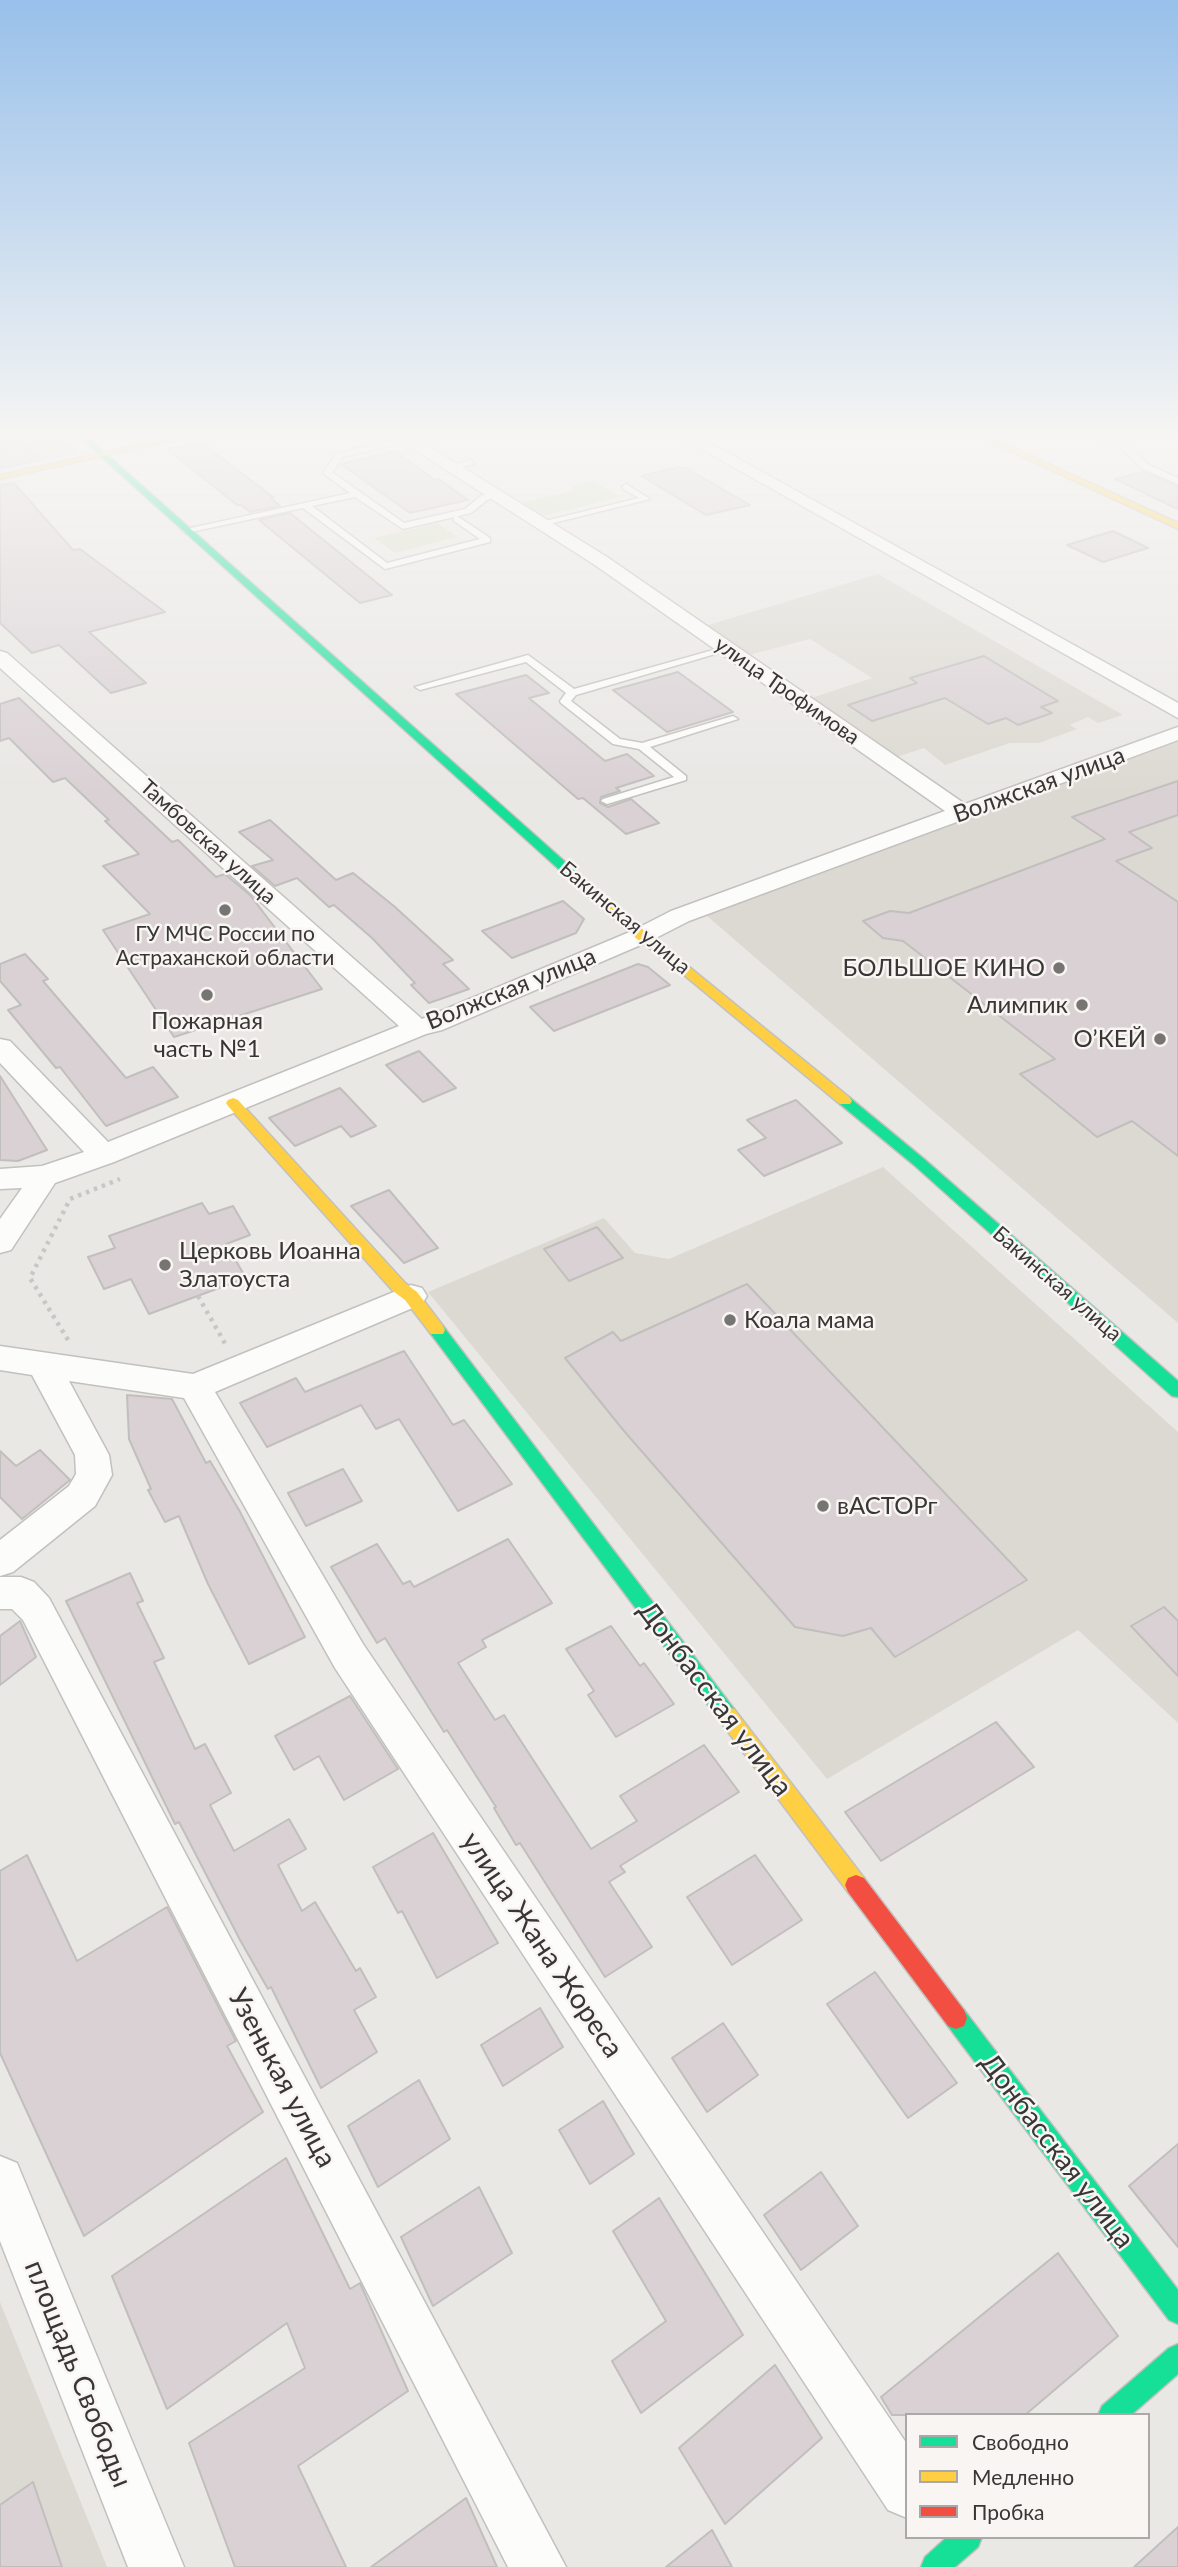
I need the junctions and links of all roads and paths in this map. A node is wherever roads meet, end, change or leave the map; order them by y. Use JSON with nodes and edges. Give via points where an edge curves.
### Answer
{"nodes":[{"id":1,"x":213,"y":554,"type":"edge"},
{"id":2,"x":369,"y":554,"type":"edge"},
{"id":3,"x":433,"y":554,"type":"edge"},
{"id":4,"x":590,"y":554,"type":"edge"},
{"id":5,"x":896,"y":554,"type":"edge"},
{"id":6,"x":727,"y":649,"type":"junction"},
{"id":7,"x":0,"y":657,"type":"edge"},
{"id":8,"x":420,"y":687,"type":"dead end"},
{"id":9,"x":572,"y":693,"type":"junction"},
{"id":10,"x":1178,"y":712,"type":"edge"},
{"id":11,"x":733,"y":719,"type":"dead end"},
{"id":12,"x":1178,"y":733,"type":"edge"},
{"id":13,"x":642,"y":746,"type":"junction"},
{"id":14,"x":607,"y":802,"type":"dead end"},
{"id":15,"x":963,"y":813,"type":"junction"},
{"id":16,"x":641,"y":936,"type":"junction"},
{"id":17,"x":416,"y":1028,"type":"junction"},
{"id":18,"x":0,"y":1047,"type":"edge"},
{"id":19,"x":233,"y":1103,"type":"junction"},
{"id":20,"x":104,"y":1155,"type":"junction"},
{"id":21,"x":45,"y":1176,"type":"junction"},
{"id":22,"x":0,"y":1179,"type":"edge"},
{"id":23,"x":0,"y":1242,"type":"edge"},
{"id":24,"x":198,"y":1296,"type":"dead end"},
{"id":25,"x":411,"y":1296,"type":"junction"},
{"id":26,"x":0,"y":1358,"type":"edge"},
{"id":27,"x":43,"y":1364,"type":"junction"},
{"id":28,"x":234,"y":1370,"type":"junction"},
{"id":29,"x":195,"y":1387,"type":"junction"},
{"id":30,"x":1178,"y":1391,"type":"edge"},
{"id":31,"x":7,"y":1582,"type":"edge"},
{"id":32,"x":0,"y":2180,"type":"edge"},
{"id":33,"x":1178,"y":2311,"type":"edge"},
{"id":34,"x":1178,"y":2357,"type":"edge"},
{"id":35,"x":1113,"y":2413,"type":"edge"},
{"id":36,"x":905,"y":2488,"type":"edge"},
{"id":37,"x":156,"y":2567,"type":"edge"},
{"id":38,"x":538,"y":2567,"type":"edge"}],
"edges":[{"from":1,"to":16,"type":"main road","name":"Бакинская улица"},
{"from":2,"to":3,"type":"lane","via":[[385,566]]},
{"from":4,"to":6,"type":"street","name":"улица Трофимова"},
{"from":5,"to":10,"type":"street"},
{"from":6,"to":9,"type":"lane"},
{"from":6,"to":15,"type":"street","name":"улица Трофимова"},
{"from":7,"to":17,"type":"street","name":"Тамбовская улица"},
{"from":8,"to":9,"type":"lane","via":[[528,658]]},
{"from":9,"to":13,"type":"lane","via":[[565,701],[617,742]]},
{"from":11,"to":13,"type":"lane"},
{"from":12,"to":15,"type":"street","name":"Волжская улица"},
{"from":13,"to":14,"type":"lane","via":[[682,778]]},
{"from":15,"to":16,"type":"street","name":"Волжская улица","via":[[757,886]]},
{"from":16,"to":17,"type":"street","name":"Волжская улица"},
{"from":16,"to":30,"type":"main road","name":"Бакинская улица","via":[[919,1162]]},
{"from":17,"to":19,"type":"street","name":"Волжская улица"},
{"from":18,"to":20,"type":"street"},
{"from":19,"to":20,"type":"street","name":"Волжская улица"},
{"from":19,"to":25,"type":"main road","name":"Донбасская улица"},
{"from":20,"to":21,"type":"street","name":"Волжская улица"},
{"from":21,"to":22,"type":"street","name":"Волжская улица"},
{"from":21,"to":23,"type":"street"},
{"from":24,"to":28,"type":"path","via":[[231,1355]]},
{"from":25,"to":28,"type":"street"},
{"from":25,"to":33,"type":"main road","name":"Донбасская улица"},
{"from":26,"to":27,"type":"street"},
{"from":27,"to":29,"type":"street"},
{"from":27,"to":31,"type":"street","name":"Узенькая улица","via":[[92,1455],[94,1475],[82,1496]]},
{"from":28,"to":29,"type":"street"},
{"from":29,"to":36,"type":"street","name":"улица Жана Жореса","via":[[349,1657]]},
{"from":31,"to":38,"type":"street","name":"Узенькая улица","via":[[36,1609]]},
{"from":32,"to":37,"type":"street","name":"площадь Свободы"},
{"from":34,"to":35,"type":"main road"}]}
